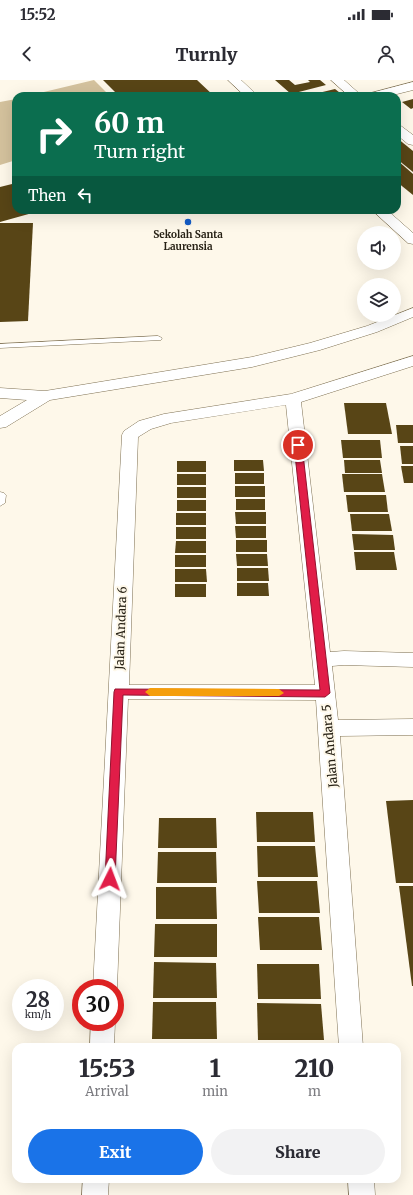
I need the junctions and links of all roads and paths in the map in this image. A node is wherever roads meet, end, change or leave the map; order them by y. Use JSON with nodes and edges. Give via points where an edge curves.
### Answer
{"nodes":[{"id":1,"x":234,"y":80,"type":"edge"},
{"id":2,"x":336,"y":80,"type":"edge"},
{"id":3,"x":413,"y":86,"type":"edge"},
{"id":4,"x":248,"y":92,"type":"edge"},
{"id":5,"x":351,"y":92,"type":"edge"},
{"id":6,"x":390,"y":92,"type":"edge"},
{"id":7,"x":401,"y":132,"type":"edge"},
{"id":8,"x":413,"y":142,"type":"edge"},
{"id":9,"x":384,"y":214,"type":"edge"},
{"id":10,"x":413,"y":240,"type":"edge"},
{"id":11,"x":413,"y":312,"type":"edge"},
{"id":12,"x":158,"y":338,"type":"dead end"},
{"id":13,"x":0,"y":346,"type":"edge"},
{"id":14,"x":413,"y":361,"type":"edge"},
{"id":15,"x":0,"y":393,"type":"edge"},
{"id":16,"x":45,"y":396,"type":"junction"},
{"id":17,"x":293,"y":399,"type":"junction"},
{"id":18,"x":0,"y":423,"type":"edge"},
{"id":19,"x":322,"y":660,"type":"junction"},
{"id":20,"x":413,"y":660,"type":"edge"},
{"id":21,"x":119,"y":692,"type":"junction"},
{"id":22,"x":325,"y":693,"type":"junction"},
{"id":23,"x":329,"y":728,"type":"junction"},
{"id":24,"x":413,"y":728,"type":"edge"},
{"id":25,"x":105,"y":979,"type":"edge"},
{"id":26,"x":103,"y":1031,"type":"edge"},
{"id":27,"x":102,"y":1043,"type":"edge"},
{"id":28,"x":351,"y":1043,"type":"edge"},
{"id":29,"x":96,"y":1183,"type":"edge"},
{"id":30,"x":361,"y":1183,"type":"edge"},
{"id":31,"x":95,"y":1195,"type":"edge"},
{"id":32,"x":362,"y":1195,"type":"edge"}],
"edges":[{"from":1,"to":4,"type":"street"},
{"from":2,"to":5,"type":"street"},
{"from":3,"to":6,"type":"street"},
{"from":7,"to":8,"type":"street"},
{"from":9,"to":10,"type":"street"},
{"from":11,"to":16,"type":"street","via":[[372,329],[315,347],[252,362]]},
{"from":12,"to":13,"type":"lane"},
{"from":14,"to":17,"type":"street"},
{"from":15,"to":16,"type":"street"},
{"from":16,"to":18,"type":"street"},
{"from":17,"to":19,"type":"street","name":"Jalan Andara 5"},
{"from":17,"to":21,"type":"street","name":"Jalan Andara 6","via":[[170,418],[145,425],[130,436]]},
{"from":19,"to":20,"type":"street"},
{"from":19,"to":22,"type":"street","name":"Jalan Andara 5"},
{"from":21,"to":22,"type":"street"},
{"from":21,"to":25,"type":"street","name":"Jalan Andara 6"},
{"from":22,"to":23,"type":"street","name":"Jalan Andara 5"},
{"from":23,"to":24,"type":"street"},
{"from":23,"to":28,"type":"street","name":"Jalan Andara 5"},
{"from":26,"to":27,"type":"street"},
{"from":29,"to":31,"type":"street"},
{"from":30,"to":32,"type":"street"}]}
